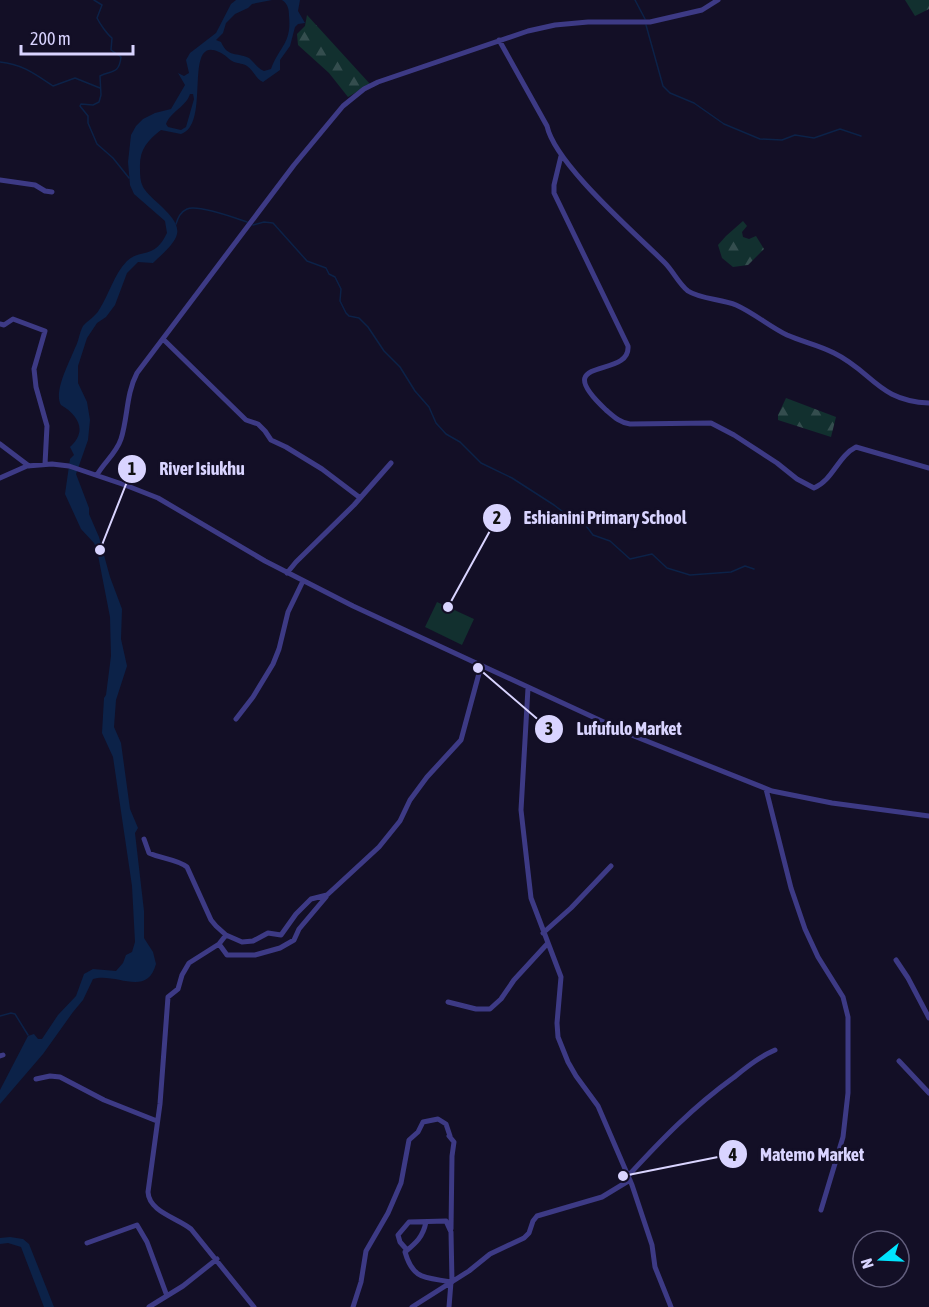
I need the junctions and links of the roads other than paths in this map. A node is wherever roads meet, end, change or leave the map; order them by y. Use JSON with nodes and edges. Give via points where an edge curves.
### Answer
{"nodes":[{"id":1,"x":718,"y":0,"type":"edge"},
{"id":2,"x":499,"y":40,"type":"junction"},
{"id":3,"x":561,"y":156,"type":"junction"},
{"id":4,"x":0,"y":180,"type":"edge"},
{"id":5,"x":52,"y":192,"type":"dead end"},
{"id":6,"x":0,"y":324,"type":"edge"},
{"id":7,"x":163,"y":339,"type":"junction"},
{"id":8,"x":929,"y":403,"type":"edge"},
{"id":9,"x":0,"y":444,"type":"edge"},
{"id":10,"x":45,"y":464,"type":"junction"},
{"id":11,"x":391,"y":464,"type":"dead end"},
{"id":12,"x":29,"y":466,"type":"junction"},
{"id":13,"x":929,"y":468,"type":"edge"},
{"id":14,"x":97,"y":475,"type":"junction"},
{"id":15,"x":0,"y":478,"type":"edge"},
{"id":16,"x":359,"y":497,"type":"junction"},
{"id":17,"x":287,"y":573,"type":"junction"},
{"id":18,"x":303,"y":581,"type":"junction"},
{"id":19,"x":482,"y":666,"type":"junction"},
{"id":20,"x":528,"y":688,"type":"junction"},
{"id":21,"x":236,"y":719,"type":"dead end"},
{"id":22,"x":766,"y":789,"type":"junction"},
{"id":23,"x":929,"y":816,"type":"edge"},
{"id":24,"x":144,"y":839,"type":"dead end"},
{"id":25,"x":611,"y":866,"type":"dead end"},
{"id":26,"x":327,"y":895,"type":"junction"},
{"id":27,"x":543,"y":933,"type":"junction"},
{"id":28,"x":226,"y":935,"type":"junction"},
{"id":29,"x":548,"y":943,"type":"junction"},
{"id":30,"x":219,"y":944,"type":"junction"},
{"id":31,"x":896,"y":960,"type":"dead end"},
{"id":32,"x":448,"y":1002,"type":"dead end"},
{"id":33,"x":929,"y":1018,"type":"edge"},
{"id":34,"x":775,"y":1050,"type":"dead end"},
{"id":35,"x":899,"y":1060,"type":"dead end"},
{"id":36,"x":36,"y":1079,"type":"dead end"},
{"id":37,"x":929,"y":1093,"type":"edge"},
{"id":38,"x":157,"y":1121,"type":"junction"},
{"id":39,"x":629,"y":1178,"type":"junction"},
{"id":40,"x":821,"y":1210,"type":"dead end"},
{"id":41,"x":426,"y":1222,"type":"junction"},
{"id":42,"x":451,"y":1236,"type":"junction"},
{"id":43,"x":87,"y":1243,"type":"dead end"},
{"id":44,"x":407,"y":1250,"type":"junction"},
{"id":45,"x":217,"y":1259,"type":"junction"},
{"id":46,"x":451,"y":1282,"type":"junction"},
{"id":47,"x":167,"y":1296,"type":"junction"},
{"id":48,"x":355,"y":1305,"type":"edge"},
{"id":49,"x":149,"y":1307,"type":"edge"},
{"id":50,"x":254,"y":1307,"type":"edge"},
{"id":51,"x":412,"y":1307,"type":"edge"},
{"id":52,"x":449,"y":1307,"type":"edge"},
{"id":53,"x":671,"y":1307,"type":"edge"}],
"edges":[{"from":1,"to":2,"type":"street","via":[[702,10],[664,20],[555,25]]},
{"from":2,"to":3,"type":"street"},
{"from":2,"to":7,"type":"street","via":[[378,82],[349,100],[268,199]]},
{"from":3,"to":8,"type":"street","via":[[688,291],[735,304],[786,334],[834,352],[894,396]]},
{"from":3,"to":13,"type":"street","via":[[554,193],[628,346],[625,359],[593,370],[585,380],[590,394],[610,413],[630,424],[711,423],[812,488],[828,478],[856,447]]},
{"from":4,"to":5,"type":"street"},
{"from":6,"to":10,"type":"street","via":[[14,319],[45,331],[34,369],[47,426]]},
{"from":7,"to":14,"type":"street","via":[[133,381],[118,447]]},
{"from":7,"to":16,"type":"street","via":[[246,420],[256,423],[271,440],[322,469]]},
{"from":9,"to":12,"type":"street"},
{"from":10,"to":12,"type":"street"},
{"from":10,"to":14,"type":"street","via":[[69,466]]},
{"from":11,"to":16,"type":"street"},
{"from":12,"to":15,"type":"street"},
{"from":14,"to":17,"type":"street","via":[[158,498]]},
{"from":16,"to":17,"type":"street"},
{"from":17,"to":18,"type":"street"},
{"from":18,"to":19,"type":"street"},
{"from":18,"to":21,"type":"street","via":[[288,612],[273,664]]},
{"from":19,"to":20,"type":"street"},
{"from":19,"to":26,"type":"street","via":[[461,740],[417,790],[390,834]]},
{"from":20,"to":22,"type":"street"},
{"from":20,"to":27,"type":"street","via":[[521,810],[531,898]]},
{"from":22,"to":23,"type":"street","via":[[832,803]]},
{"from":22,"to":40,"type":"street","via":[[805,929],[843,997],[848,1017],[848,1094],[843,1137]]},
{"from":24,"to":28,"type":"street","via":[[149,852],[187,867],[214,924]]},
{"from":25,"to":27,"type":"street"},
{"from":26,"to":28,"type":"street","via":[[311,899],[281,935],[267,933],[242,942]]},
{"from":26,"to":30,"type":"street","via":[[294,940],[280,948],[243,956],[227,955]]},
{"from":27,"to":29,"type":"street"},
{"from":28,"to":30,"type":"street"},
{"from":29,"to":32,"type":"street","via":[[490,1009],[476,1010]]},
{"from":29,"to":39,"type":"street","via":[[561,977],[556,1023],[562,1048],[598,1106]]},
{"from":30,"to":38,"type":"street","via":[[189,963],[178,989],[168,997]]},
{"from":31,"to":33,"type":"street"},
{"from":34,"to":39,"type":"street","via":[[748,1065],[699,1103]]},
{"from":35,"to":37,"type":"street"},
{"from":36,"to":38,"type":"street","via":[[60,1077]]},
{"from":38,"to":45,"type":"street","via":[[149,1201],[183,1222]]},
{"from":39,"to":46,"type":"street","via":[[602,1197],[537,1216],[524,1238],[490,1254]]},
{"from":39,"to":53,"type":"street"},
{"from":41,"to":42,"type":"street","via":[[446,1221]]},
{"from":41,"to":44,"type":"street","via":[[424,1232]]},
{"from":41,"to":44,"type":"street","via":[[410,1222],[400,1232],[400,1242]]},
{"from":42,"to":46,"type":"street"},
{"from":42,"to":48,"type":"street","via":[[454,1142],[448,1136],[446,1124],[438,1119],[422,1124],[409,1140],[401,1183],[366,1251]]},
{"from":43,"to":47,"type":"street","via":[[137,1225]]},
{"from":44,"to":46,"type":"street","via":[[407,1261],[416,1275]]},
{"from":45,"to":47,"type":"street"},
{"from":45,"to":50,"type":"street"},
{"from":46,"to":51,"type":"street"},
{"from":46,"to":52,"type":"street"},
{"from":47,"to":49,"type":"street"}]}
